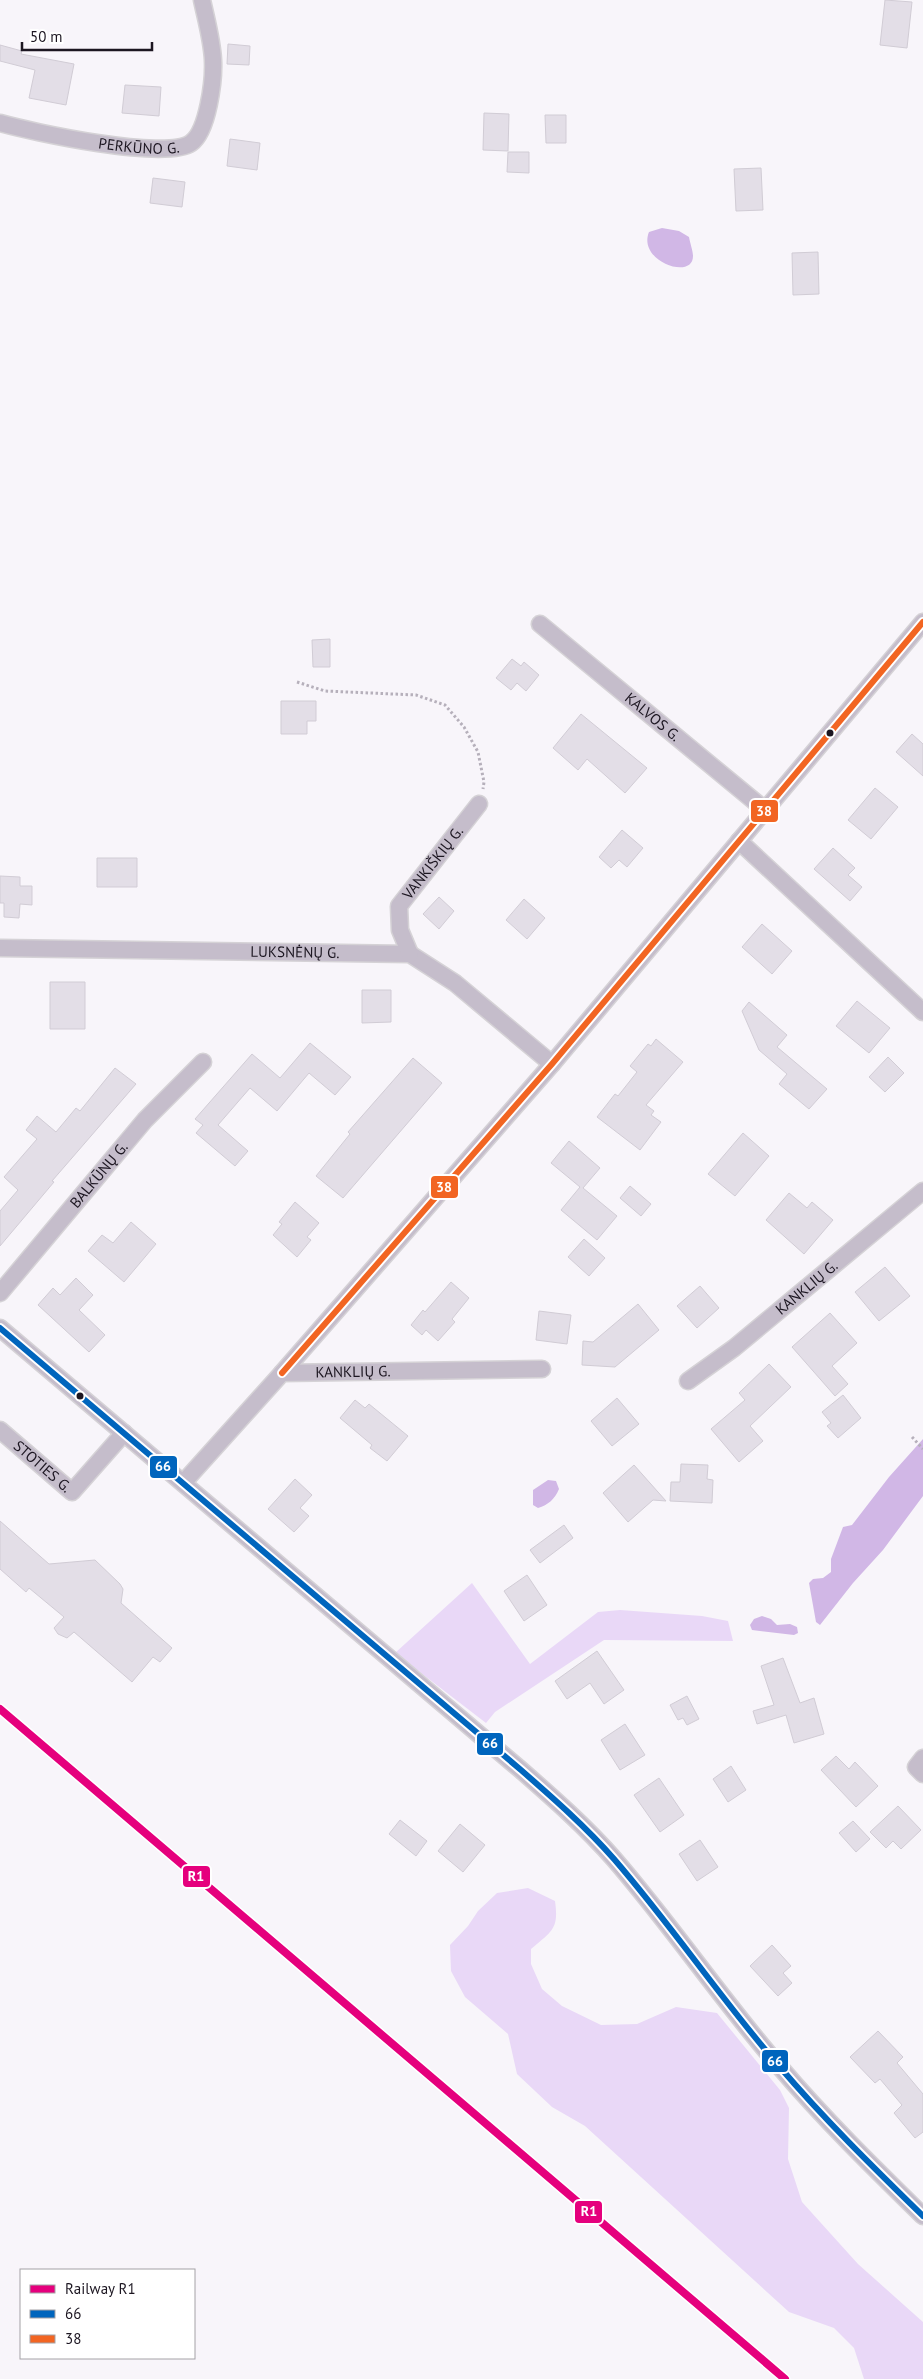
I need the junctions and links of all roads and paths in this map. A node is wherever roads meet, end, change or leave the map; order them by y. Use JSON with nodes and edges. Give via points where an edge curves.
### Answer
{"nodes":[{"id":1,"x":202,"y":0,"type":"edge"},
{"id":2,"x":0,"y":123,"type":"edge"},
{"id":3,"x":923,"y":622,"type":"edge"},
{"id":4,"x":540,"y":624,"type":"dead end"},
{"id":5,"x":297,"y":682,"type":"dead end"},
{"id":6,"x":479,"y":804,"type":"joint"},
{"id":7,"x":765,"y":810,"type":"junction"},
{"id":8,"x":740,"y":841,"type":"junction"},
{"id":9,"x":0,"y":948,"type":"edge"},
{"id":10,"x":410,"y":954,"type":"junction"},
{"id":11,"x":923,"y":1012,"type":"edge"},
{"id":12,"x":203,"y":1062,"type":"dead end"},
{"id":13,"x":552,"y":1064,"type":"junction"},
{"id":14,"x":923,"y":1191,"type":"edge"},
{"id":15,"x":0,"y":1293,"type":"edge"},
{"id":16,"x":0,"y":1328,"type":"edge"},
{"id":17,"x":542,"y":1369,"type":"dead end"},
{"id":18,"x":282,"y":1373,"type":"junction"},
{"id":19,"x":688,"y":1381,"type":"dead end"},
{"id":20,"x":0,"y":1430,"type":"edge"},
{"id":21,"x":124,"y":1433,"type":"junction"},
{"id":22,"x":912,"y":1437,"type":"dead end"},
{"id":23,"x":923,"y":1449,"type":"edge"},
{"id":24,"x":183,"y":1483,"type":"junction"},
{"id":25,"x":923,"y":1758,"type":"edge"},
{"id":26,"x":923,"y":1774,"type":"edge"},
{"id":27,"x":923,"y":2216,"type":"edge"}],
"edges":[{"from":1,"to":2,"type":"street","name":"PERKŪNO G.","via":[[213,60],[209,103],[201,128],[192,142],[179,148],[153,149],[38,134]]},
{"from":3,"to":7,"type":"street"},
{"from":4,"to":7,"type":"street","name":"KALVOS G."},
{"from":5,"to":6,"type":"path","via":[[325,691],[416,695],[444,706],[464,727],[478,752],[484,782]]},
{"from":6,"to":10,"type":"street","name":"VANKIŠKIŲ G.","via":[[399,906],[400,930]]},
{"from":7,"to":8,"type":"street"},
{"from":8,"to":11,"type":"street"},
{"from":8,"to":13,"type":"street"},
{"from":9,"to":10,"type":"street","name":"LUKSNĖNŲ G."},
{"from":10,"to":13,"type":"street","via":[[455,983]]},
{"from":12,"to":15,"type":"street","name":"BALKŪNŲ G.","via":[[145,1120]]},
{"from":13,"to":18,"type":"street"},
{"from":14,"to":19,"type":"street","name":"KANKLIŲ G.","via":[[734,1348]]},
{"from":16,"to":21,"type":"street"},
{"from":17,"to":18,"type":"street","name":"KANKLIŲ G."},
{"from":18,"to":24,"type":"street"},
{"from":20,"to":21,"type":"street","name":"STOTIES G.","via":[[72,1492]]},
{"from":21,"to":24,"type":"street"},
{"from":22,"to":23,"type":"path"},
{"from":24,"to":27,"type":"street","via":[[569,1813],[613,1857],[653,1905],[778,2065],[861,2156]]},
{"from":25,"to":26,"type":"street","via":[[916,1766]]}]}
